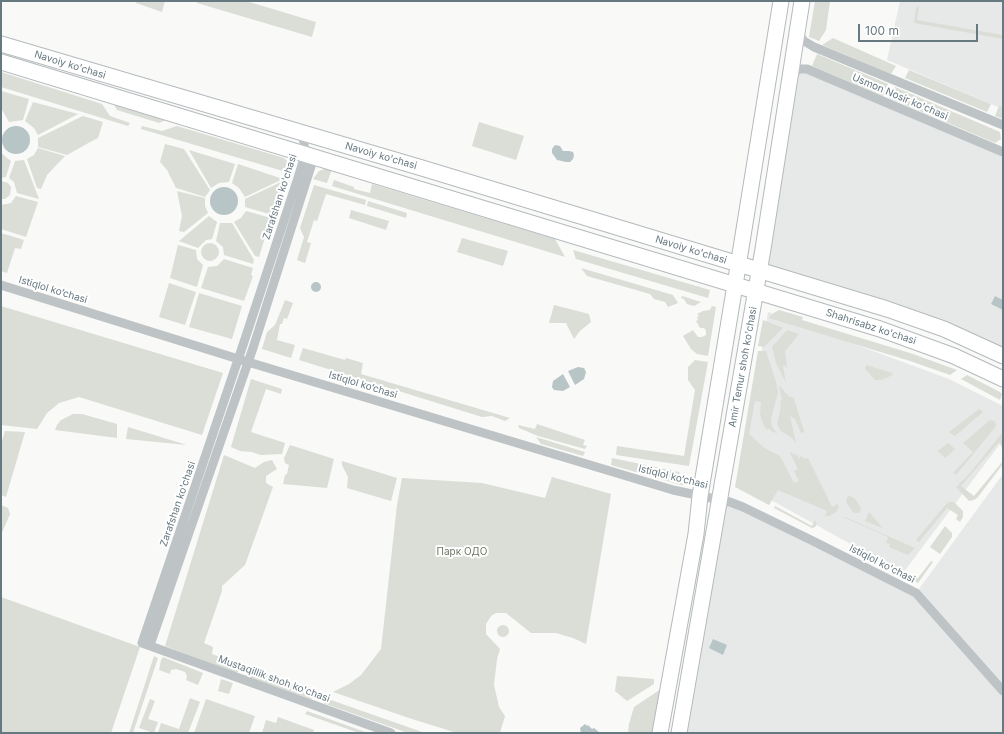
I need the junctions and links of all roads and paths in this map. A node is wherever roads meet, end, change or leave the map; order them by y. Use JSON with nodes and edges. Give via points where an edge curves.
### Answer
{"nodes":[{"id":1,"x":781,"y":1,"type":"edge"},
{"id":2,"x":802,"y":1,"type":"edge"},
{"id":3,"x":797,"y":31,"type":"junction"},
{"id":4,"x":1,"y":44,"type":"edge"},
{"id":5,"x":1,"y":62,"type":"edge"},
{"id":6,"x":790,"y":77,"type":"junction"},
{"id":7,"x":1003,"y":125,"type":"edge"},
{"id":8,"x":761,"y":126,"type":"junction"},
{"id":9,"x":782,"y":129,"type":"junction"},
{"id":10,"x":303,"y":134,"type":"junction"},
{"id":11,"x":1003,"y":152,"type":"edge"},
{"id":12,"x":309,"y":156,"type":"junction"},
{"id":13,"x":738,"y":264,"type":"junction"},
{"id":14,"x":759,"y":270,"type":"junction"},
{"id":15,"x":1,"y":285,"type":"edge"},
{"id":16,"x":735,"y":285,"type":"junction"},
{"id":17,"x":756,"y":292,"type":"junction"},
{"id":18,"x":1003,"y":356,"type":"edge"},
{"id":19,"x":243,"y":360,"type":"junction"},
{"id":20,"x":1003,"y":380,"type":"edge"},
{"id":21,"x":700,"y":496,"type":"junction"},
{"id":22,"x":720,"y":500,"type":"junction"},
{"id":23,"x":146,"y":644,"type":"joint"},
{"id":24,"x":1003,"y":691,"type":"edge"},
{"id":25,"x":391,"y":733,"type":"edge"},
{"id":26,"x":660,"y":733,"type":"edge"},
{"id":27,"x":679,"y":733,"type":"edge"}],
"edges":[{"from":1,"to":8,"type":"main road","name":"Amir Temur shoh ko'chasi"},
{"from":2,"to":3,"type":"main road","name":"Amir Temur shoh ko'chasi"},
{"from":3,"to":6,"type":"main road","name":"Amir Temur shoh ko'chasi"},
{"from":3,"to":7,"type":"street","name":"Usmon Nosir ko'chasi","via":[[804,41],[814,47]]},
{"from":4,"to":10,"type":"main road","name":"Navoiy ko'chasi"},
{"from":5,"to":12,"type":"main road","name":"Navoiy ko'chasi"},
{"from":6,"to":9,"type":"main road","name":"Amir Temur shoh ko'chasi"},
{"from":6,"to":11,"type":"street","name":"Usmon Nosir ko'chasi","via":[[799,69],[807,69]]},
{"from":8,"to":9,"type":"main road"},
{"from":8,"to":13,"type":"main road","name":"Amir Temur shoh ko'chasi"},
{"from":9,"to":14,"type":"main road","name":"Amir Temur shoh ko'chasi"},
{"from":10,"to":12,"type":"street","name":"Zarafshan ko'chasi"},
{"from":10,"to":13,"type":"main road","name":"Navoiy ko'chasi"},
{"from":12,"to":16,"type":"main road","name":"Navoiy ko'chasi"},
{"from":12,"to":19,"type":"street","name":"Zarafshan ko'chasi"},
{"from":13,"to":14,"type":"main road","name":"Navoiy ko'chasi"},
{"from":13,"to":16,"type":"main road","name":"Amir Temur shoh ko'chasi"},
{"from":14,"to":17,"type":"main road","name":"Amir Temur shoh ko'chasi"},
{"from":14,"to":18,"type":"main road","via":[[926,322],[963,336]]},
{"from":15,"to":19,"type":"street","name":"Istiqlol ko‘chasi"},
{"from":16,"to":17,"type":"main road","name":"Shahrisabz ko'chasi"},
{"from":16,"to":21,"type":"main road","name":"Amir Temur shoh ko'chasi"},
{"from":17,"to":20,"type":"main road","name":"Shahrisabz ko'chasi","via":[[917,342],[954,356]]},
{"from":17,"to":22,"type":"main road","name":"Amir Temur shoh ko'chasi"},
{"from":19,"to":21,"type":"street","name":"Istiqlol ko‘chasi"},
{"from":19,"to":23,"type":"street","name":"Zarafshan ko'chasi"},
{"from":21,"to":22,"type":"street","name":"Istiqlol ko‘chasi"},
{"from":21,"to":26,"type":"main road","name":"Amir Temur shoh ko'chasi","via":[[696,534]]},
{"from":22,"to":24,"type":"street","name":"Istiqlol ko'chasi","via":[[743,507],[916,593]]},
{"from":22,"to":27,"type":"main road","name":"Amir Temur shoh ko'chasi"},
{"from":23,"to":25,"type":"street","name":"Mustaqillik shoh ko'chasi"}]}
